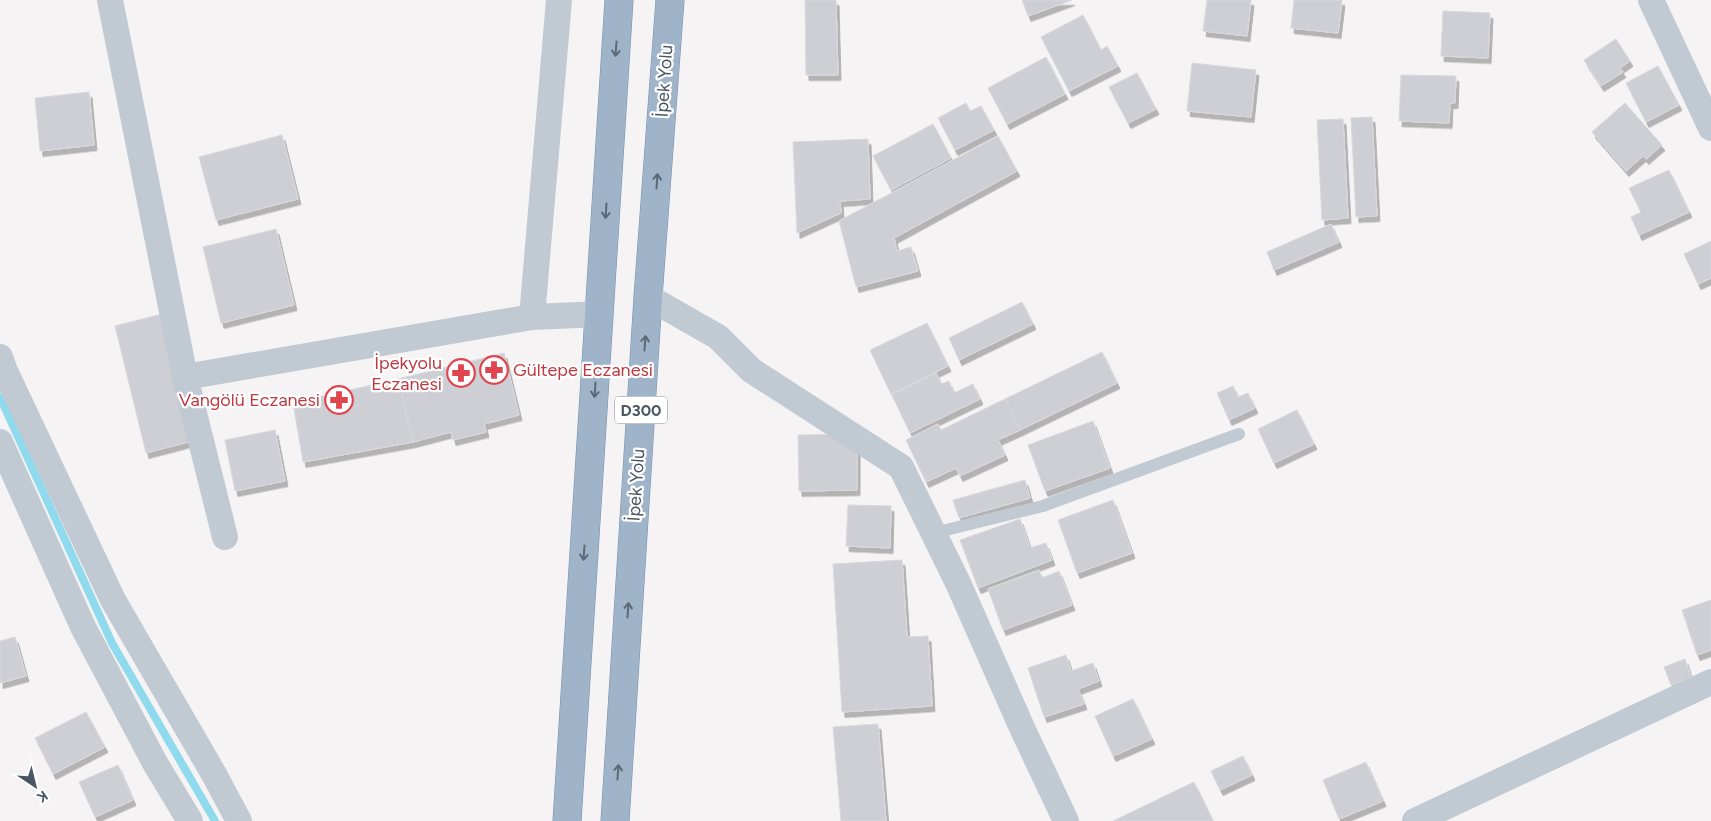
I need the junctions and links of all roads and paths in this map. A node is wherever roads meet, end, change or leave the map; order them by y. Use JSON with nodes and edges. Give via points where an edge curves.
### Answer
{"nodes":[{"id":1,"x":110,"y":0,"type":"edge"},
{"id":2,"x":559,"y":0,"type":"edge"},
{"id":3,"x":619,"y":0,"type":"edge"},
{"id":4,"x":670,"y":0,"type":"edge"},
{"id":5,"x":1651,"y":0,"type":"edge"},
{"id":6,"x":1711,"y":128,"type":"edge"},
{"id":7,"x":648,"y":297,"type":"junction"},
{"id":8,"x":600,"y":314,"type":"junction"},
{"id":9,"x":532,"y":317,"type":"junction"},
{"id":10,"x":0,"y":357,"type":"edge"},
{"id":11,"x":185,"y":377,"type":"junction"},
{"id":12,"x":1239,"y":434,"type":"dead end"},
{"id":13,"x":0,"y":442,"type":"edge"},
{"id":14,"x":934,"y":534,"type":"junction"},
{"id":15,"x":225,"y":537,"type":"dead end"},
{"id":16,"x":1711,"y":682,"type":"edge"},
{"id":17,"x":190,"y":821,"type":"edge"},
{"id":18,"x":239,"y":821,"type":"edge"},
{"id":19,"x":567,"y":821,"type":"edge"},
{"id":20,"x":615,"y":821,"type":"edge"},
{"id":21,"x":1066,"y":821,"type":"edge"},
{"id":22,"x":1415,"y":821,"type":"edge"}],
"edges":[{"from":1,"to":11,"type":"street"},
{"from":2,"to":9,"type":"street"},
{"from":3,"to":8,"type":"highway","number":"D300","one_way":true},
{"from":7,"to":4,"type":"highway","name":"İpek Yolu","number":"D300","one_way":true},
{"from":5,"to":6,"type":"street"},
{"from":7,"to":14,"type":"street","via":[[718,337],[751,370],[901,467]]},
{"from":20,"to":7,"type":"highway","name":"İpek Yolu","number":"D300","one_way":true},
{"from":8,"to":9,"type":"street"},
{"from":8,"to":19,"type":"highway","number":"D300","one_way":true},
{"from":9,"to":11,"type":"street"},
{"from":10,"to":18,"type":"street","via":[[113,600]]},
{"from":11,"to":15,"type":"street"},
{"from":12,"to":14,"type":"lane","via":[[1043,506]]},
{"from":13,"to":17,"type":"street","via":[[83,627],[155,763]]},
{"from":14,"to":21,"type":"street"},
{"from":16,"to":22,"type":"street"}]}
